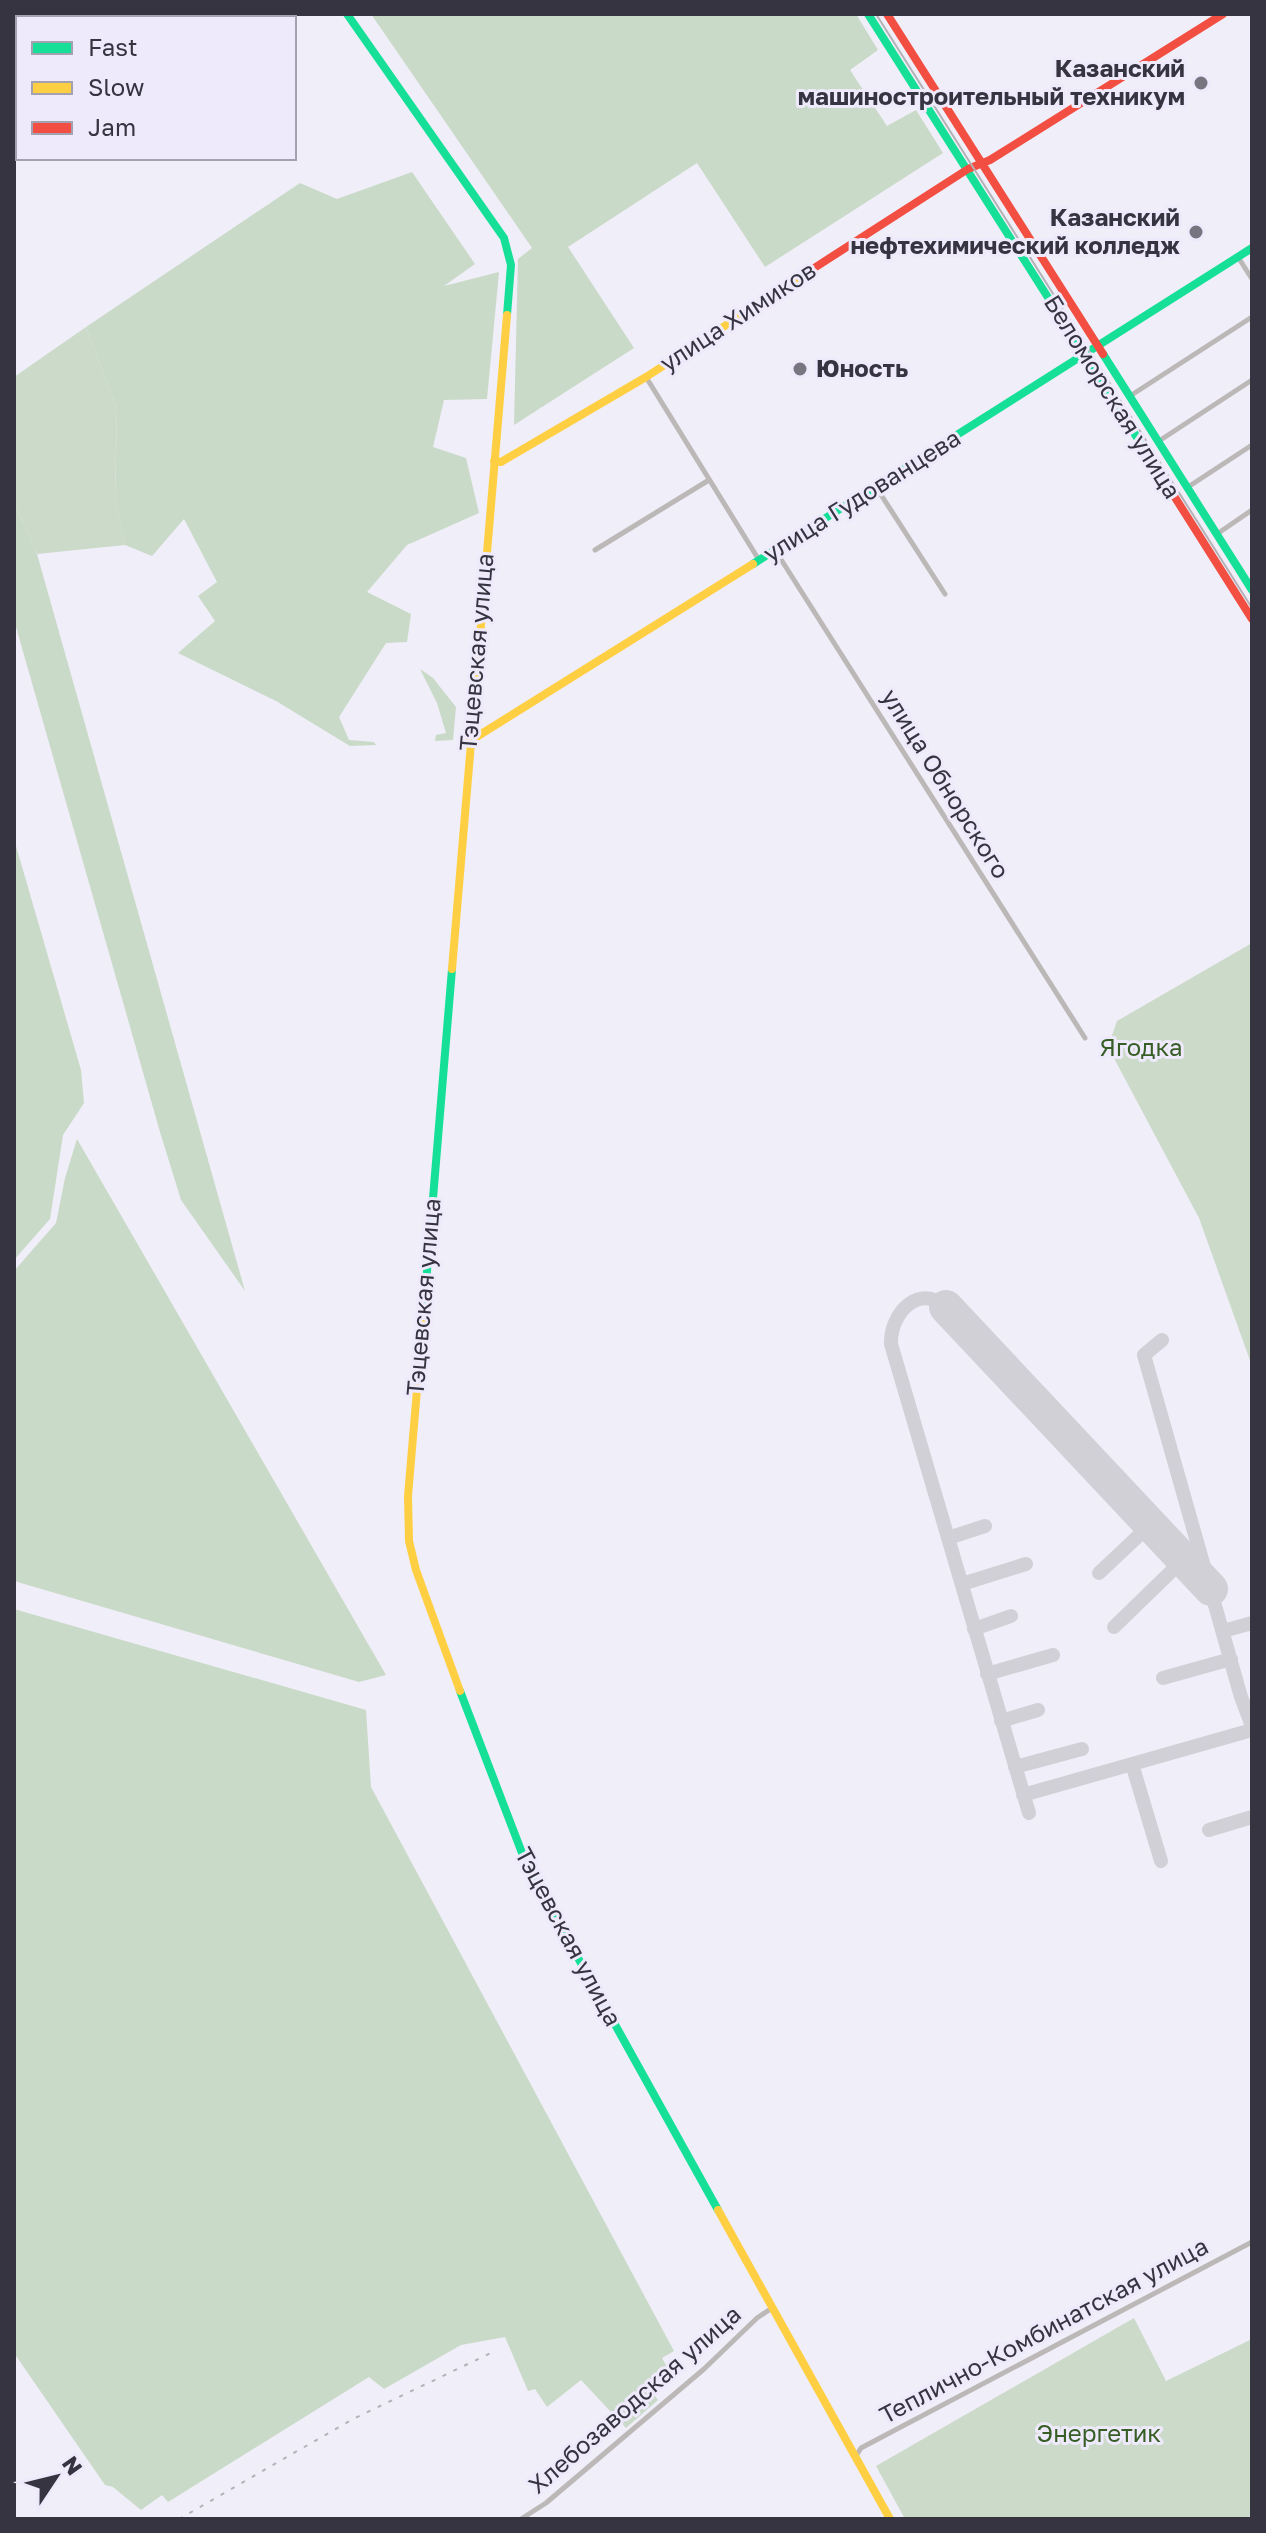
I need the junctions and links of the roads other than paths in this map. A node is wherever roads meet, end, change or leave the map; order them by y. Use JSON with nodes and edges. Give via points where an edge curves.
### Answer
{"nodes":[{"id":1,"x":347,"y":14,"type":"edge"},
{"id":2,"x":868,"y":14,"type":"edge"},
{"id":3,"x":887,"y":14,"type":"edge"},
{"id":4,"x":1223,"y":14,"type":"edge"},
{"id":5,"x":983,"y":164,"type":"junction"},
{"id":6,"x":968,"y":169,"type":"junction"},
{"id":7,"x":1252,"y":248,"type":"edge"},
{"id":8,"x":1238,"y":257,"type":"junction"},
{"id":9,"x":1252,"y":279,"type":"edge"},
{"id":10,"x":1252,"y":317,"type":"edge"},
{"id":11,"x":1099,"y":346,"type":"junction"},
{"id":12,"x":1085,"y":355,"type":"junction"},
{"id":13,"x":646,"y":377,"type":"junction"},
{"id":14,"x":1252,"y":380,"type":"edge"},
{"id":15,"x":1130,"y":396,"type":"junction"},
{"id":16,"x":1159,"y":441,"type":"junction"},
{"id":17,"x":1252,"y":445,"type":"edge"},
{"id":18,"x":494,"y":461,"type":"junction"},
{"id":19,"x":709,"y":480,"type":"junction"},
{"id":20,"x":876,"y":487,"type":"junction"},
{"id":21,"x":1188,"y":487,"type":"junction"},
{"id":22,"x":1252,"y":510,"type":"edge"},
{"id":23,"x":1217,"y":534,"type":"junction"},
{"id":24,"x":1225,"y":547,"type":"junction"},
{"id":25,"x":595,"y":550,"type":"dead end"},
{"id":26,"x":775,"y":550,"type":"junction"},
{"id":27,"x":1212,"y":556,"type":"junction"},
{"id":28,"x":759,"y":560,"type":"junction"},
{"id":29,"x":1248,"y":576,"type":"edge"},
{"id":30,"x":1252,"y":590,"type":"edge"},
{"id":31,"x":945,"y":594,"type":"dead end"},
{"id":32,"x":1252,"y":619,"type":"edge"},
{"id":33,"x":470,"y":741,"type":"junction"},
{"id":34,"x":1085,"y":1038,"type":"dead end"},
{"id":35,"x":1252,"y":2242,"type":"edge"},
{"id":36,"x":772,"y":2308,"type":"junction"},
{"id":37,"x":856,"y":2456,"type":"junction"},
{"id":38,"x":521,"y":2519,"type":"edge"},
{"id":39,"x":890,"y":2519,"type":"edge"}],
"edges":[{"from":1,"to":18,"type":"main road","name":"Тэцевская улица","via":[[504,238],[511,265]]},
{"from":2,"to":6,"type":"main road","name":"Беломорская улица"},
{"from":3,"to":5,"type":"main road","name":"Беломорская улица"},
{"from":4,"to":5,"type":"main road","name":"улица Химиков"},
{"from":5,"to":6,"type":"main road","name":"улица Химиков"},
{"from":5,"to":11,"type":"main road","name":"Беломорская улица"},
{"from":6,"to":12,"type":"main road","name":"Беломорская улица"},
{"from":6,"to":13,"type":"main road","name":"улица Химиков"},
{"from":7,"to":8,"type":"main road","name":"улица Гудованцева"},
{"from":8,"to":9,"type":"street"},
{"from":8,"to":11,"type":"main road","name":"улица Гудованцева"},
{"from":10,"to":15,"type":"street"},
{"from":11,"to":12,"type":"main road","name":"улица Гудованцева"},
{"from":11,"to":15,"type":"main road","name":"Беломорская улица"},
{"from":12,"to":20,"type":"main road","name":"улица Гудованцева"},
{"from":12,"to":27,"type":"main road","name":"Беломорская улица"},
{"from":13,"to":18,"type":"main road","name":"улица Химиков","via":[[501,462]]},
{"from":13,"to":19,"type":"street"},
{"from":14,"to":16,"type":"street"},
{"from":15,"to":16,"type":"main road","name":"Беломорская улица"},
{"from":16,"to":21,"type":"main road","name":"Беломорская улица"},
{"from":17,"to":21,"type":"street"},
{"from":18,"to":33,"type":"main road","name":"Тэцевская улица"},
{"from":19,"to":25,"type":"street"},
{"from":19,"to":28,"type":"street"},
{"from":20,"to":26,"type":"main road","name":"улица Гудованцева"},
{"from":20,"to":31,"type":"street"},
{"from":21,"to":23,"type":"main road","name":"Беломорская улица"},
{"from":22,"to":23,"type":"street"},
{"from":23,"to":24,"type":"main road","name":"Беломорская улица"},
{"from":24,"to":27,"type":"main road"},
{"from":24,"to":29,"type":"main road","name":"Беломорская улица"},
{"from":26,"to":28,"type":"main road","name":"улица Гудованцева"},
{"from":26,"to":34,"type":"street","name":"улица Обнорского"},
{"from":27,"to":32,"type":"main road","name":"Беломорская улица"},
{"from":28,"to":33,"type":"main road","name":"улица Гудованцева"},
{"from":29,"to":30,"type":"main road","name":"Беломорская улица"},
{"from":33,"to":36,"type":"main road","name":"Тэцевская улица","via":[[408,1496],[409,1541],[527,1866]]},
{"from":35,"to":37,"type":"street","name":"Теплично-Комбинатская улица","via":[[861,2448]]},
{"from":36,"to":37,"type":"main road","name":"Тэцевская улица"},
{"from":36,"to":38,"type":"street","name":"Хлебозаводская улица"},
{"from":37,"to":39,"type":"main road","name":"Тэцевская улица"}]}
